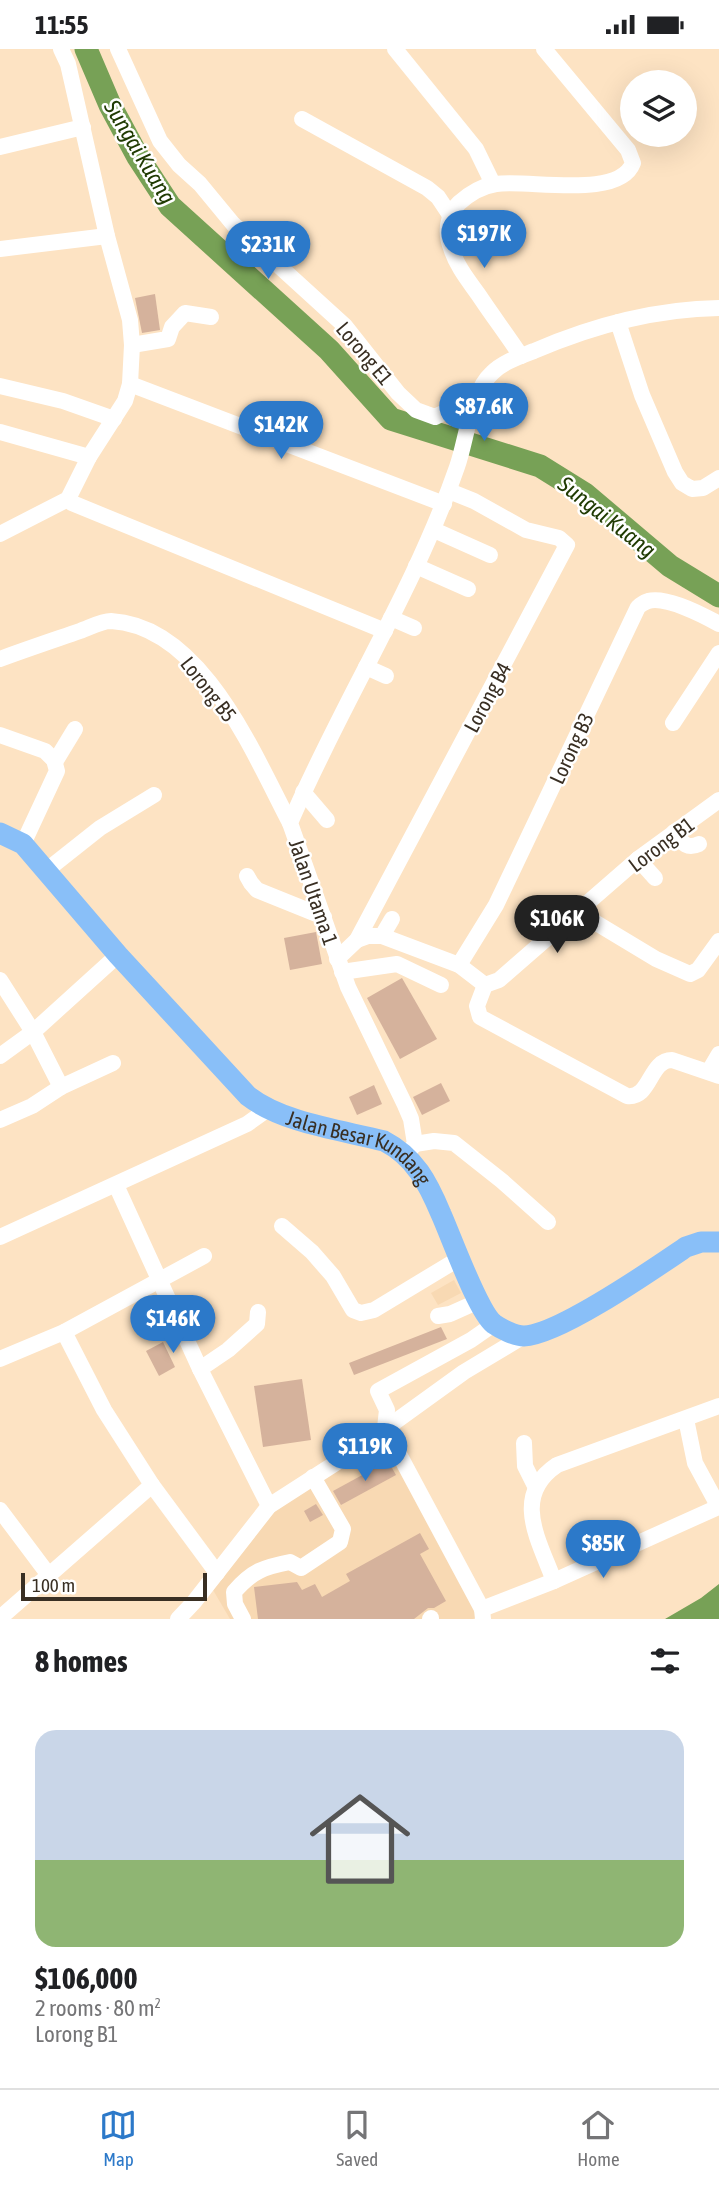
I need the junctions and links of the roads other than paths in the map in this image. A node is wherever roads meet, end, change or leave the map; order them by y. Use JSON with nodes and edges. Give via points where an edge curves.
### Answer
{"nodes":[{"id":1,"x":61,"y":49,"type":"edge"},
{"id":2,"x":118,"y":49,"type":"edge"},
{"id":3,"x":395,"y":49,"type":"edge"},
{"id":4,"x":544,"y":49,"type":"edge"},
{"id":5,"x":302,"y":118,"type":"dead end"},
{"id":6,"x":83,"y":127,"type":"junction"},
{"id":7,"x":0,"y":147,"type":"edge"},
{"id":8,"x":493,"y":184,"type":"junction"},
{"id":9,"x":450,"y":215,"type":"junction"},
{"id":10,"x":107,"y":236,"type":"junction"},
{"id":11,"x":0,"y":249,"type":"edge"},
{"id":12,"x":719,"y":308,"type":"edge"},
{"id":13,"x":211,"y":317,"type":"dead end"},
{"id":14,"x":618,"y":322,"type":"junction"},
{"id":15,"x":132,"y":345,"type":"junction"},
{"id":16,"x":521,"y":356,"type":"junction"},
{"id":17,"x":130,"y":384,"type":"junction"},
{"id":18,"x":0,"y":386,"type":"edge"},
{"id":19,"x":477,"y":396,"type":"junction"},
{"id":20,"x":114,"y":419,"type":"junction"},
{"id":21,"x":0,"y":432,"type":"edge"},
{"id":22,"x":89,"y":457,"type":"junction"},
{"id":23,"x":719,"y":478,"type":"edge"},
{"id":24,"x":446,"y":497,"type":"junction"},
{"id":25,"x":68,"y":499,"type":"junction"},
{"id":26,"x":434,"y":530,"type":"junction"},
{"id":27,"x":0,"y":534,"type":"edge"},
{"id":28,"x":490,"y":555,"type":"dead end"},
{"id":29,"x":416,"y":566,"type":"junction"},
{"id":30,"x":468,"y":589,"type":"dead end"},
{"id":31,"x":388,"y":624,"type":"junction"},
{"id":32,"x":719,"y":624,"type":"edge"},
{"id":33,"x":414,"y":628,"type":"dead end"},
{"id":34,"x":719,"y":653,"type":"edge"},
{"id":35,"x":0,"y":659,"type":"edge"},
{"id":36,"x":366,"y":667,"type":"junction"},
{"id":37,"x":386,"y":676,"type":"dead end"},
{"id":38,"x":673,"y":723,"type":"dead end"},
{"id":39,"x":75,"y":729,"type":"dead end"},
{"id":40,"x":0,"y":735,"type":"edge"},
{"id":41,"x":55,"y":762,"type":"junction"},
{"id":42,"x":303,"y":792,"type":"junction"},
{"id":43,"x":154,"y":795,"type":"dead end"},
{"id":44,"x":719,"y":800,"type":"edge"},
{"id":45,"x":327,"y":820,"type":"dead end"},
{"id":46,"x":290,"y":823,"type":"junction"},
{"id":47,"x":674,"y":832,"type":"junction"},
{"id":48,"x":0,"y":833,"type":"edge"},
{"id":49,"x":699,"y":843,"type":"dead end"},
{"id":50,"x":23,"y":844,"type":"junction"},
{"id":51,"x":638,"y":859,"type":"junction"},
{"id":52,"x":47,"y":870,"type":"junction"},
{"id":53,"x":247,"y":876,"type":"dead end"},
{"id":54,"x":654,"y":878,"type":"dead end"},
{"id":55,"x":578,"y":912,"type":"junction"},
{"id":56,"x":324,"y":917,"type":"junction"},
{"id":57,"x":392,"y":919,"type":"dead end"},
{"id":58,"x":382,"y":936,"type":"junction"},
{"id":59,"x":357,"y":940,"type":"junction"},
{"id":60,"x":719,"y":941,"type":"edge"},
{"id":61,"x":118,"y":955,"type":"junction"},
{"id":62,"x":340,"y":965,"type":"junction"},
{"id":63,"x":459,"y":965,"type":"junction"},
{"id":64,"x":0,"y":980,"type":"edge"},
{"id":65,"x":441,"y":985,"type":"dead end"},
{"id":66,"x":485,"y":985,"type":"junction"},
{"id":67,"x":33,"y":1032,"type":"junction"},
{"id":68,"x":719,"y":1054,"type":"edge"},
{"id":69,"x":0,"y":1056,"type":"edge"},
{"id":70,"x":113,"y":1063,"type":"dead end"},
{"id":71,"x":714,"y":1073,"type":"edge"},
{"id":72,"x":61,"y":1087,"type":"junction"},
{"id":73,"x":268,"y":1109,"type":"junction"},
{"id":74,"x":0,"y":1120,"type":"edge"},
{"id":75,"x":410,"y":1150,"type":"junction"},
{"id":76,"x":116,"y":1185,"type":"junction"},
{"id":77,"x":548,"y":1222,"type":"dead end"},
{"id":78,"x":282,"y":1226,"type":"dead end"},
{"id":79,"x":0,"y":1237,"type":"edge"},
{"id":80,"x":719,"y":1242,"type":"edge"},
{"id":81,"x":204,"y":1256,"type":"dead end"},
{"id":82,"x":460,"y":1258,"type":"junction"},
{"id":83,"x":159,"y":1281,"type":"junction"},
{"id":84,"x":479,"y":1301,"type":"junction"},
{"id":85,"x":258,"y":1312,"type":"dead end"},
{"id":86,"x":438,"y":1316,"type":"dead end"},
{"id":87,"x":494,"y":1324,"type":"junction"},
{"id":88,"x":64,"y":1332,"type":"junction"},
{"id":89,"x":524,"y":1336,"type":"junction"},
{"id":90,"x":452,"y":1350,"type":"junction"},
{"id":91,"x":0,"y":1359,"type":"edge"},
{"id":92,"x":200,"y":1369,"type":"junction"},
{"id":93,"x":464,"y":1372,"type":"junction"},
{"id":94,"x":719,"y":1406,"type":"edge"},
{"id":95,"x":686,"y":1419,"type":"junction"},
{"id":96,"x":385,"y":1428,"type":"junction"},
{"id":97,"x":524,"y":1443,"type":"dead end"},
{"id":98,"x":313,"y":1477,"type":"junction"},
{"id":99,"x":152,"y":1485,"type":"junction"},
{"id":100,"x":535,"y":1486,"type":"junction"},
{"id":101,"x":269,"y":1506,"type":"junction"},
{"id":102,"x":0,"y":1510,"type":"edge"},
{"id":103,"x":217,"y":1573,"type":"junction"},
{"id":104,"x":48,"y":1574,"type":"junction"},
{"id":105,"x":554,"y":1581,"type":"junction"},
{"id":106,"x":483,"y":1614,"type":"edge"},
{"id":107,"x":0,"y":1618,"type":"edge"},
{"id":108,"x":178,"y":1619,"type":"edge"},
{"id":109,"x":243,"y":1619,"type":"edge"}],
"edges":[{"from":1,"to":6,"type":"street"},
{"from":2,"to":19,"type":"street","name":"Lorong E1","via":[[160,141],[179,165],[233,224],[345,327],[398,393],[416,410],[435,417]]},
{"from":3,"to":8,"type":"street","via":[[476,149]]},
{"from":4,"to":8,"type":"street","via":[[628,150],[631,170],[614,180],[593,184]]},
{"from":5,"to":9,"type":"street","via":[[427,188]]},
{"from":6,"to":7,"type":"street"},
{"from":6,"to":10,"type":"street"},
{"from":8,"to":9,"type":"street","via":[[473,192]]},
{"from":9,"to":16,"type":"street","via":[[448,237],[455,260]]},
{"from":10,"to":11,"type":"street"},
{"from":10,"to":15,"type":"street","via":[[130,320]]},
{"from":12,"to":14,"type":"street","via":[[679,310]]},
{"from":13,"to":15,"type":"street","via":[[185,313],[168,339]]},
{"from":14,"to":16,"type":"street"},
{"from":14,"to":23,"type":"street","via":[[642,395],[682,482],[692,489],[703,488]]},
{"from":15,"to":17,"type":"street"},
{"from":16,"to":19,"type":"street","via":[[494,371]]},
{"from":17,"to":20,"type":"street"},
{"from":17,"to":24,"type":"street"},
{"from":18,"to":20,"type":"street"},
{"from":19,"to":24,"type":"street","name":"Jalan Utama 1"},
{"from":20,"to":22,"type":"street"},
{"from":21,"to":22,"type":"street"},
{"from":22,"to":25,"type":"street"},
{"from":24,"to":26,"type":"street","name":"Jalan Utama 1"},
{"from":24,"to":59,"type":"street","name":"Lorong B4","via":[[474,501],[526,530],[563,539],[566,545]]},
{"from":25,"to":27,"type":"street"},
{"from":25,"to":31,"type":"street"},
{"from":26,"to":28,"type":"street"},
{"from":26,"to":29,"type":"street","name":"Jalan Utama 1"},
{"from":29,"to":30,"type":"street"},
{"from":29,"to":31,"type":"street","name":"Jalan Utama 1"},
{"from":31,"to":33,"type":"street"},
{"from":31,"to":36,"type":"street","name":"Jalan Utama 1"},
{"from":32,"to":63,"type":"street","name":"Lorong B3","via":[[698,612],[660,601],[638,607],[496,905]]},
{"from":34,"to":38,"type":"street"},
{"from":35,"to":46,"type":"street","name":"Lorong B5","via":[[109,621],[168,640],[197,666],[224,701]]},
{"from":36,"to":37,"type":"street"},
{"from":36,"to":42,"type":"street","name":"Jalan Utama 1"},
{"from":39,"to":41,"type":"street"},
{"from":40,"to":41,"type":"street","via":[[45,751]]},
{"from":41,"to":50,"type":"street","via":[[57,771]]},
{"from":42,"to":45,"type":"street"},
{"from":42,"to":46,"type":"street","name":"Jalan Utama 1"},
{"from":43,"to":52,"type":"street","via":[[100,828]]},
{"from":44,"to":47,"type":"street","name":"Lorong B1"},
{"from":46,"to":56,"type":"street","name":"Jalan Utama 1"},
{"from":47,"to":49,"type":"street","via":[[684,845]]},
{"from":47,"to":51,"type":"street","name":"Lorong B1"},
{"from":48,"to":50,"type":"main road","name":"Jalan Besar Kundang"},
{"from":50,"to":52,"type":"main road","name":"Jalan Besar Kundang"},
{"from":51,"to":54,"type":"street"},
{"from":51,"to":55,"type":"street","name":"Lorong B1"},
{"from":52,"to":61,"type":"main road","name":"Jalan Besar Kundang"},
{"from":53,"to":56,"type":"street","via":[[257,890]]},
{"from":55,"to":60,"type":"street","via":[[690,974]]},
{"from":55,"to":66,"type":"street","name":"Lorong B1","via":[[499,980]]},
{"from":56,"to":62,"type":"street","name":"Jalan Utama 1"},
{"from":57,"to":58,"type":"street"},
{"from":58,"to":59,"type":"street"},
{"from":58,"to":63,"type":"street"},
{"from":59,"to":62,"type":"street","name":"Lorong B4"},
{"from":61,"to":67,"type":"street"},
{"from":61,"to":73,"type":"main road","name":"Jalan Besar Kundang","via":[[248,1096]]},
{"from":62,"to":65,"type":"street","via":[[397,964]]},
{"from":62,"to":75,"type":"street","name":"Jalan Utama 1","via":[[411,1119]]},
{"from":63,"to":66,"type":"street"},
{"from":64,"to":67,"type":"street"},
{"from":66,"to":71,"type":"street","via":[[477,1006],[480,1017],[627,1096],[640,1093],[665,1060]]},
{"from":67,"to":69,"type":"street"},
{"from":67,"to":72,"type":"street"},
{"from":68,"to":71,"type":"street"},
{"from":70,"to":72,"type":"street"},
{"from":72,"to":74,"type":"street"},
{"from":73,"to":75,"type":"main road","name":"Jalan Besar Kundang"},
{"from":73,"to":76,"type":"street","via":[[247,1125]]},
{"from":75,"to":77,"type":"street","via":[[434,1141],[453,1143]]},
{"from":75,"to":82,"type":"main road","name":"Jalan Besar Kundang"},
{"from":76,"to":79,"type":"street"},
{"from":76,"to":83,"type":"street"},
{"from":78,"to":82,"type":"street","via":[[312,1252],[353,1310],[361,1313],[374,1310]]},
{"from":80,"to":89,"type":"main road","via":[[686,1247],[605,1300],[551,1328]]},
{"from":81,"to":83,"type":"street"},
{"from":82,"to":84,"type":"main road","name":"Jalan Besar Kundang"},
{"from":83,"to":88,"type":"street"},
{"from":83,"to":92,"type":"street"},
{"from":84,"to":86,"type":"street"},
{"from":84,"to":87,"type":"main road","name":"Jalan Besar Kundang"},
{"from":85,"to":92,"type":"street","via":[[257,1324]]},
{"from":87,"to":89,"type":"main road"},
{"from":87,"to":90,"type":"street"},
{"from":88,"to":91,"type":"street"},
{"from":88,"to":99,"type":"street","via":[[104,1410]]},
{"from":89,"to":93,"type":"street"},
{"from":90,"to":93,"type":"street"},
{"from":90,"to":96,"type":"street","via":[[378,1391],[387,1410]]},
{"from":92,"to":101,"type":"street"},
{"from":93,"to":96,"type":"street"},
{"from":94,"to":95,"type":"street"},
{"from":95,"to":100,"type":"street","via":[[557,1465]]},
{"from":95,"to":105,"type":"street","via":[[695,1463],[716,1508]]},
{"from":96,"to":98,"type":"street"},
{"from":96,"to":106,"type":"street"},
{"from":97,"to":100,"type":"street","via":[[525,1466]]},
{"from":98,"to":101,"type":"street"},
{"from":98,"to":109,"type":"street","via":[[343,1529],[340,1542],[301,1569],[290,1562],[248,1576],[234,1592]]},
{"from":99,"to":103,"type":"street"},
{"from":99,"to":104,"type":"street"},
{"from":100,"to":105,"type":"street","via":[[530,1515]]},
{"from":101,"to":103,"type":"street"},
{"from":102,"to":104,"type":"street"},
{"from":103,"to":108,"type":"street"},
{"from":104,"to":107,"type":"street"},
{"from":105,"to":106,"type":"street"}]}
